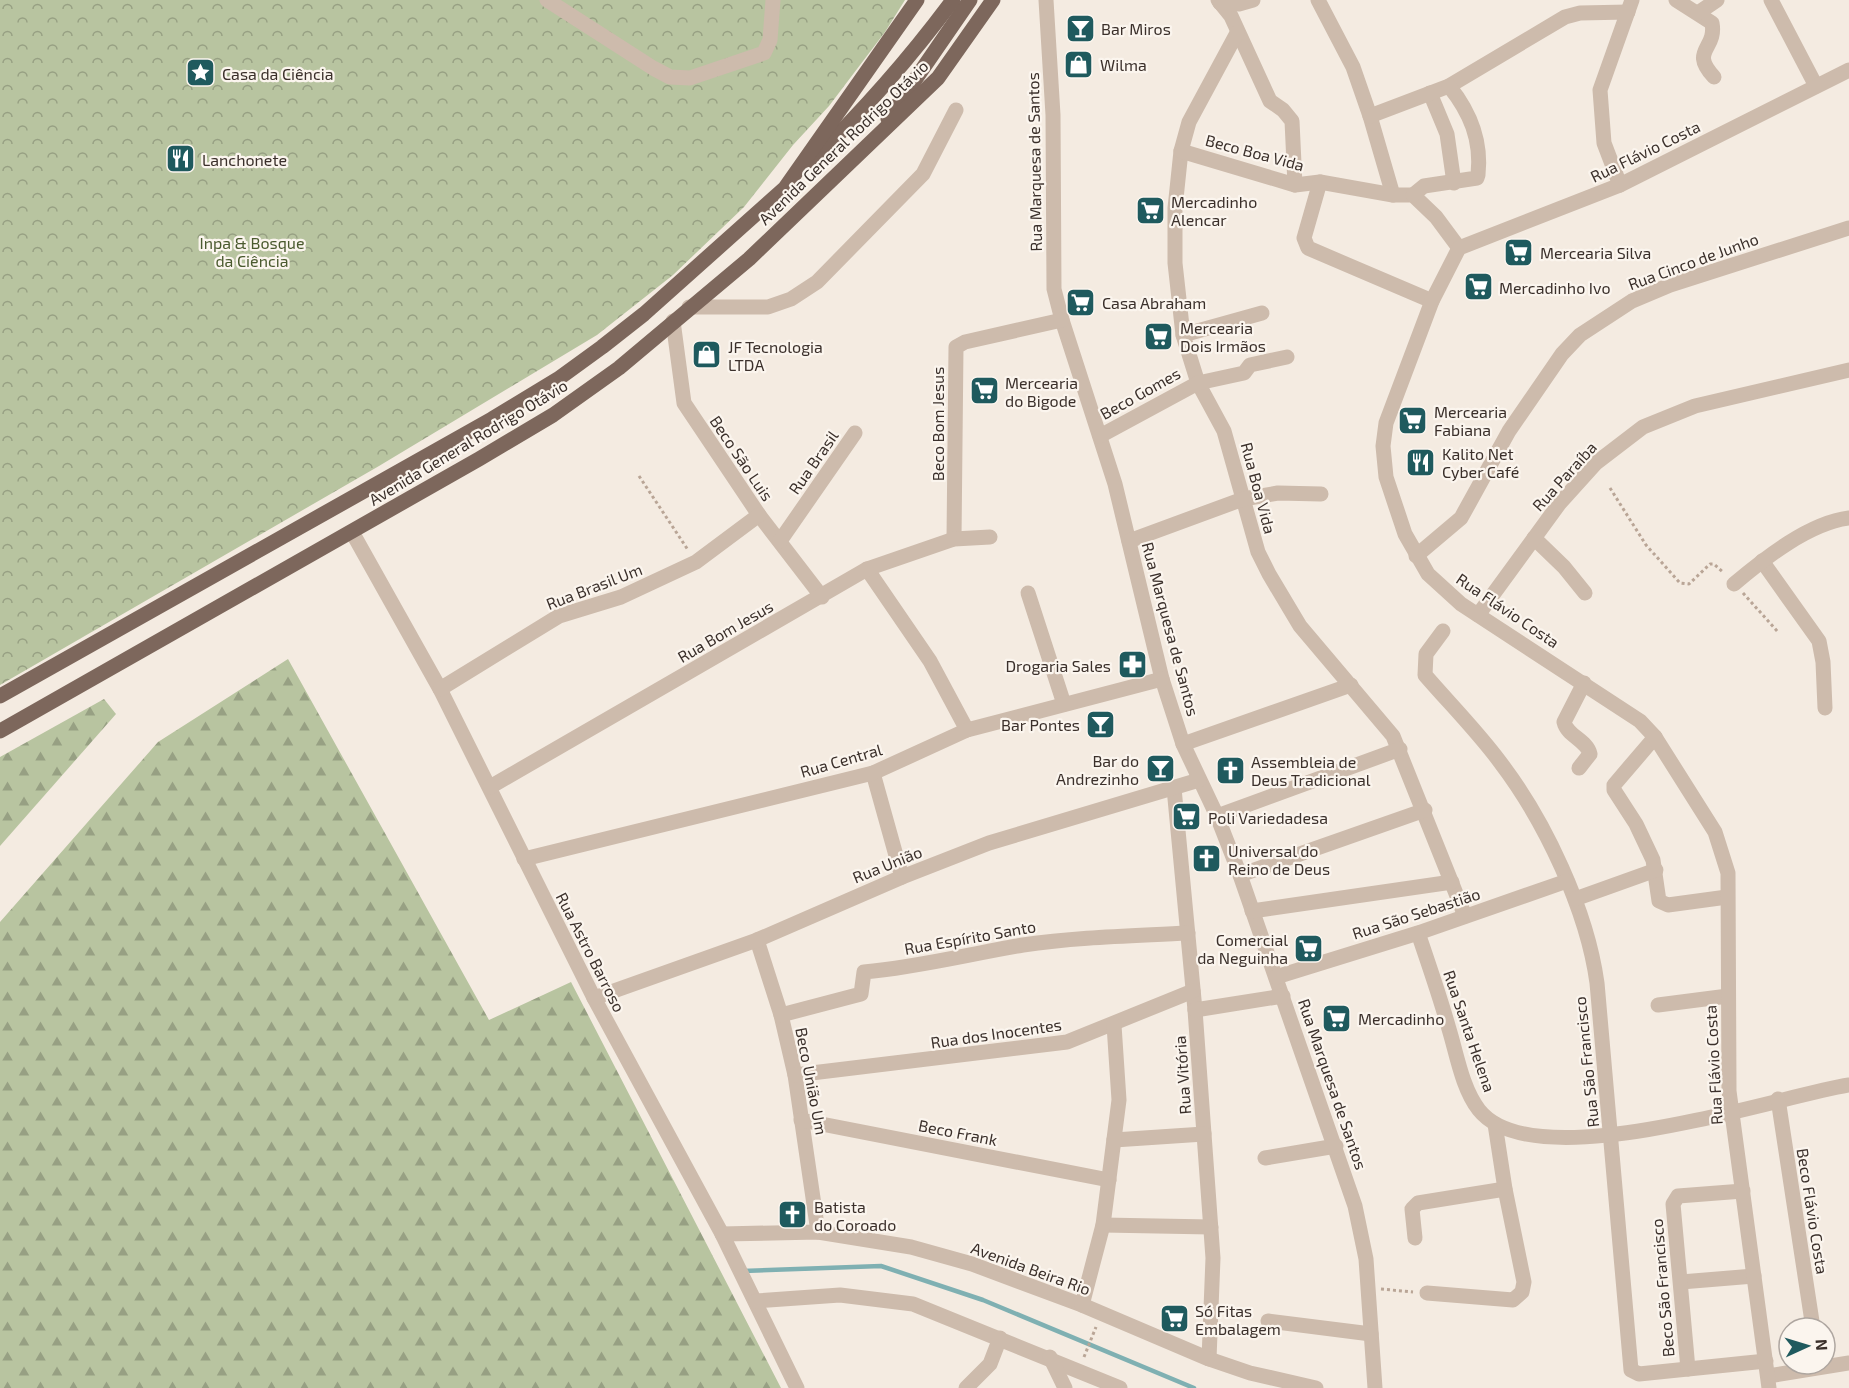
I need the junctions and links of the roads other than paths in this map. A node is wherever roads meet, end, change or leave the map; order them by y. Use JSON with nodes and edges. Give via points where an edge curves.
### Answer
{"nodes":[{"id":1,"x":547,"y":0,"type":"edge"},
{"id":2,"x":773,"y":0,"type":"edge"},
{"id":3,"x":917,"y":0,"type":"edge"},
{"id":4,"x":953,"y":0,"type":"edge"},
{"id":5,"x":970,"y":0,"type":"edge"},
{"id":6,"x":993,"y":0,"type":"edge"},
{"id":7,"x":1046,"y":0,"type":"edge"},
{"id":8,"x":1253,"y":0,"type":"edge"},
{"id":9,"x":1318,"y":0,"type":"edge"},
{"id":10,"x":1676,"y":0,"type":"edge"},
{"id":11,"x":1717,"y":0,"type":"edge"},
{"id":12,"x":1770,"y":0,"type":"edge"},
{"id":13,"x":1219,"y":2,"type":"edge"},
{"id":14,"x":1630,"y":6,"type":"edge"},
{"id":15,"x":1698,"y":13,"type":"junction"},
{"id":16,"x":1238,"y":33,"type":"junction"},
{"id":17,"x":1849,"y":70,"type":"edge"},
{"id":18,"x":1714,"y":77,"type":"dead end"},
{"id":19,"x":1449,"y":86,"type":"junction"},
{"id":20,"x":1816,"y":86,"type":"junction"},
{"id":21,"x":1430,"y":93,"type":"junction"},
{"id":22,"x":956,"y":110,"type":"dead end"},
{"id":23,"x":1370,"y":116,"type":"junction"},
{"id":24,"x":878,"y":134,"type":"junction"},
{"id":25,"x":1180,"y":150,"type":"junction"},
{"id":26,"x":1320,"y":182,"type":"junction"},
{"id":27,"x":1454,"y":183,"type":"junction"},
{"id":28,"x":1295,"y":185,"type":"junction"},
{"id":29,"x":1620,"y":185,"type":"junction"},
{"id":30,"x":785,"y":188,"type":"junction"},
{"id":31,"x":1393,"y":195,"type":"junction"},
{"id":32,"x":1413,"y":195,"type":"junction"},
{"id":33,"x":1849,"y":228,"type":"edge"},
{"id":34,"x":1459,"y":248,"type":"junction"},
{"id":35,"x":1431,"y":301,"type":"junction"},
{"id":36,"x":689,"y":307,"type":"junction"},
{"id":37,"x":1262,"y":314,"type":"dead end"},
{"id":38,"x":1062,"y":320,"type":"junction"},
{"id":39,"x":673,"y":321,"type":"junction"},
{"id":40,"x":1183,"y":335,"type":"junction"},
{"id":41,"x":1287,"y":357,"type":"dead end"},
{"id":42,"x":1849,"y":370,"type":"edge"},
{"id":43,"x":1198,"y":383,"type":"junction"},
{"id":44,"x":855,"y":433,"type":"dead end"},
{"id":45,"x":1100,"y":436,"type":"junction"},
{"id":46,"x":1320,"y":495,"type":"dead end"},
{"id":47,"x":1243,"y":499,"type":"junction"},
{"id":48,"x":759,"y":515,"type":"junction"},
{"id":49,"x":1849,"y":518,"type":"edge"},
{"id":50,"x":352,"y":532,"type":"junction"},
{"id":51,"x":990,"y":537,"type":"dead end"},
{"id":52,"x":1534,"y":538,"type":"junction"},
{"id":53,"x":954,"y":539,"type":"junction"},
{"id":54,"x":780,"y":541,"type":"junction"},
{"id":55,"x":1129,"y":541,"type":"junction"},
{"id":56,"x":1416,"y":556,"type":"junction"},
{"id":57,"x":1762,"y":561,"type":"junction"},
{"id":58,"x":867,"y":569,"type":"junction"},
{"id":59,"x":1734,"y":584,"type":"road end"},
{"id":60,"x":1028,"y":593,"type":"dead end"},
{"id":61,"x":1585,"y":593,"type":"dead end"},
{"id":62,"x":822,"y":597,"type":"junction"},
{"id":63,"x":1478,"y":615,"type":"junction"},
{"id":64,"x":1443,"y":631,"type":"dead end"},
{"id":65,"x":1162,"y":679,"type":"junction"},
{"id":66,"x":1584,"y":683,"type":"junction"},
{"id":67,"x":1351,"y":685,"type":"junction"},
{"id":68,"x":440,"y":689,"type":"junction"},
{"id":69,"x":0,"y":696,"type":"edge"},
{"id":70,"x":1064,"y":704,"type":"junction"},
{"id":71,"x":1825,"y":708,"type":"dead end"},
{"id":72,"x":967,"y":730,"type":"junction"},
{"id":73,"x":0,"y":731,"type":"edge"},
{"id":74,"x":1655,"y":737,"type":"junction"},
{"id":75,"x":1183,"y":744,"type":"junction"},
{"id":76,"x":1400,"y":749,"type":"junction"},
{"id":77,"x":1578,"y":768,"type":"dead end"},
{"id":78,"x":873,"y":773,"type":"junction"},
{"id":79,"x":1199,"y":780,"type":"junction"},
{"id":80,"x":490,"y":787,"type":"junction"},
{"id":81,"x":1174,"y":788,"type":"junction"},
{"id":82,"x":1425,"y":810,"type":"junction"},
{"id":83,"x":1217,"y":816,"type":"junction"},
{"id":84,"x":524,"y":859,"type":"junction"},
{"id":85,"x":1656,"y":870,"type":"junction"},
{"id":86,"x":1240,"y":875,"type":"junction"},
{"id":87,"x":902,"y":876,"type":"junction"},
{"id":88,"x":1567,"y":881,"type":"junction"},
{"id":89,"x":1452,"y":882,"type":"junction"},
{"id":90,"x":1727,"y":897,"type":"junction"},
{"id":91,"x":1575,"y":899,"type":"junction"},
{"id":92,"x":1252,"y":911,"type":"junction"},
{"id":93,"x":1465,"y":916,"type":"junction"},
{"id":94,"x":1188,"y":933,"type":"junction"},
{"id":95,"x":1418,"y":933,"type":"junction"},
{"id":96,"x":757,"y":940,"type":"junction"},
{"id":97,"x":1276,"y":977,"type":"junction"},
{"id":98,"x":1193,"y":990,"type":"junction"},
{"id":99,"x":1283,"y":996,"type":"junction"},
{"id":100,"x":1728,"y":996,"type":"junction"},
{"id":101,"x":594,"y":998,"type":"junction"},
{"id":102,"x":1658,"y":1005,"type":"dead end"},
{"id":103,"x":1195,"y":1010,"type":"junction"},
{"id":104,"x":781,"y":1015,"type":"junction"},
{"id":105,"x":1114,"y":1025,"type":"junction"},
{"id":106,"x":795,"y":1075,"type":"junction"},
{"id":107,"x":1849,"y":1085,"type":"edge"},
{"id":108,"x":1778,"y":1099,"type":"junction"},
{"id":109,"x":1731,"y":1110,"type":"junction"},
{"id":110,"x":801,"y":1119,"type":"junction"},
{"id":111,"x":1495,"y":1124,"type":"junction"},
{"id":112,"x":1204,"y":1134,"type":"junction"},
{"id":113,"x":1611,"y":1134,"type":"junction"},
{"id":114,"x":1114,"y":1140,"type":"junction"},
{"id":115,"x":1336,"y":1146,"type":"junction"},
{"id":116,"x":1265,"y":1158,"type":"dead end"},
{"id":117,"x":1109,"y":1180,"type":"junction"},
{"id":118,"x":1505,"y":1189,"type":"junction"},
{"id":119,"x":1743,"y":1191,"type":"junction"},
{"id":120,"x":1103,"y":1225,"type":"junction"},
{"id":121,"x":1211,"y":1227,"type":"junction"},
{"id":122,"x":818,"y":1232,"type":"junction"},
{"id":123,"x":722,"y":1234,"type":"junction"},
{"id":124,"x":1415,"y":1238,"type":"dead end"},
{"id":125,"x":1754,"y":1276,"type":"junction"},
{"id":126,"x":1681,"y":1282,"type":"junction"},
{"id":127,"x":1427,"y":1293,"type":"road end"},
{"id":128,"x":756,"y":1301,"type":"junction"},
{"id":129,"x":1082,"y":1305,"type":"junction"},
{"id":130,"x":1811,"y":1316,"type":"edge"},
{"id":131,"x":1268,"y":1321,"type":"dead end"},
{"id":132,"x":1371,"y":1334,"type":"junction"},
{"id":133,"x":1000,"y":1338,"type":"junction"},
{"id":134,"x":1050,"y":1358,"type":"junction"},
{"id":135,"x":1209,"y":1359,"type":"junction"},
{"id":136,"x":1688,"y":1369,"type":"junction"},
{"id":137,"x":1639,"y":1374,"type":"joint"},
{"id":138,"x":1768,"y":1375,"type":"edge"},
{"id":139,"x":798,"y":1388,"type":"edge"},
{"id":140,"x":966,"y":1388,"type":"edge"},
{"id":141,"x":1065,"y":1388,"type":"edge"},
{"id":142,"x":1120,"y":1388,"type":"edge"},
{"id":143,"x":1316,"y":1388,"type":"edge"},
{"id":144,"x":1375,"y":1388,"type":"edge"}],
"edges":[{"from":1,"to":2,"type":"street","via":[[653,68],[670,76],[690,78],[764,53],[770,40]]},
{"from":3,"to":30,"type":"main road","name":"Avenida General Rodrigo Otávio"},
{"from":4,"to":30,"type":"main road","via":[[864,109]]},
{"from":5,"to":24,"type":"main road"},
{"from":6,"to":24,"type":"main road","name":"Avenida General Rodrigo Otávio","via":[[938,78]]},
{"from":7,"to":38,"type":"street","name":"Rua Marquesa de Santos","via":[[1053,115],[1054,289]]},
{"from":8,"to":13,"type":"street","via":[[1239,4]]},
{"from":9,"to":23,"type":"street","via":[[1353,67]]},
{"from":10,"to":15,"type":"street"},
{"from":11,"to":15,"type":"street"},
{"from":12,"to":20,"type":"street"},
{"from":13,"to":16,"type":"street"},
{"from":14,"to":19,"type":"street","via":[[1565,16]]},
{"from":14,"to":29,"type":"street","via":[[1600,90],[1604,143]]},
{"from":15,"to":18,"type":"street","via":[[1712,23],[1713,35],[1703,66]]},
{"from":16,"to":25,"type":"street","name":"Rua Boa Vida","via":[[1189,122]]},
{"from":16,"to":28,"type":"street","via":[[1270,101],[1292,121]]},
{"from":17,"to":20,"type":"street","name":"Rua Flávio Costa"},
{"from":19,"to":21,"type":"street"},
{"from":19,"to":27,"type":"street","via":[[1474,126],[1479,170],[1477,178]]},
{"from":20,"to":29,"type":"street","name":"Rua Flávio Costa"},
{"from":21,"to":23,"type":"street"},
{"from":21,"to":27,"type":"street","via":[[1447,134]]},
{"from":22,"to":36,"type":"street","via":[[923,174],[817,282],[791,299],[768,307]]},
{"from":23,"to":31,"type":"street"},
{"from":24,"to":36,"type":"main road","name":"Avenida General Rodrigo Otávio","via":[[748,259]]},
{"from":25,"to":28,"type":"street","name":"Beco Boa Vida"},
{"from":25,"to":40,"type":"street","name":"Rua Boa Vida","via":[[1175,263]]},
{"from":26,"to":28,"type":"street","name":"Beco Boa Vida"},
{"from":26,"to":31,"type":"street","name":"Beco Boa Vida"},
{"from":26,"to":35,"type":"street","via":[[1304,238],[1308,248]]},
{"from":27,"to":32,"type":"street","via":[[1424,186]]},
{"from":29,"to":34,"type":"street","name":"Rua Flávio Costa"},
{"from":30,"to":69,"type":"main road","name":"Avenida General Rodrigo Otávio","via":[[644,314],[558,379]]},
{"from":31,"to":32,"type":"street","name":"Beco Boa Vida"},
{"from":32,"to":34,"type":"street"},
{"from":33,"to":56,"type":"street","name":"Rua Cinco de Junho","via":[[1670,285],[1632,301],[1574,342],[1509,431],[1461,518]]},
{"from":34,"to":35,"type":"street","name":"Rua Flávio Costa"},
{"from":35,"to":56,"type":"street","name":"Rua Flávio Costa","via":[[1386,423],[1383,447],[1386,477]]},
{"from":36,"to":39,"type":"main road","name":"Avenida General Rodrigo Otávio"},
{"from":37,"to":40,"type":"street"},
{"from":38,"to":45,"type":"street","name":"Rua Marquesa de Santos"},
{"from":38,"to":53,"type":"street","name":"Beco Bom Jesus","via":[[956,347]]},
{"from":39,"to":48,"type":"street","name":"Beco São Luis","via":[[684,403]]},
{"from":39,"to":50,"type":"main road","name":"Avenida General Rodrigo Otávio","via":[[619,368],[553,415]]},
{"from":40,"to":43,"type":"street","name":"Rua Boa Vida"},
{"from":41,"to":43,"type":"street","name":"Beco Gomes","via":[[1250,365],[1244,373]]},
{"from":42,"to":52,"type":"street","name":"Rua Paraíba","via":[[1695,406],[1643,428],[1596,463]]},
{"from":43,"to":45,"type":"street","name":"Beco Gomes"},
{"from":43,"to":47,"type":"street","name":"Rua Boa Vida","via":[[1224,431]]},
{"from":44,"to":54,"type":"street","name":"Rua Brasil"},
{"from":45,"to":55,"type":"street","name":"Rua Marquesa de Santos"},
{"from":46,"to":47,"type":"street","via":[[1278,493]]},
{"from":47,"to":55,"type":"street"},
{"from":47,"to":67,"type":"street","name":"Rua Boa Vida","via":[[1258,552],[1284,603]]},
{"from":48,"to":54,"type":"street","name":"Beco São Luis"},
{"from":48,"to":68,"type":"street","name":"Rua Brasil Um","via":[[696,562],[621,597],[560,616]]},
{"from":49,"to":57,"type":"street","via":[[1819,525]]},
{"from":50,"to":68,"type":"street","name":"Rua Astro Barroso"},
{"from":50,"to":73,"type":"main road","name":"Avenida General Rodrigo Otávio"},
{"from":51,"to":53,"type":"street","name":"Rua Bom Jesus"},
{"from":52,"to":61,"type":"street"},
{"from":52,"to":63,"type":"street","name":"Rua Paraíba"},
{"from":53,"to":58,"type":"street","name":"Rua Bom Jesus"},
{"from":54,"to":62,"type":"street","name":"Beco São Luis"},
{"from":55,"to":65,"type":"street","name":"Rua Marquesa de Santos"},
{"from":56,"to":63,"type":"street","name":"Rua Flávio Costa","via":[[1428,574]]},
{"from":57,"to":59,"type":"street"},
{"from":57,"to":71,"type":"street","via":[[1819,641]]},
{"from":58,"to":62,"type":"street","name":"Rua Bom Jesus"},
{"from":58,"to":72,"type":"street","via":[[930,661]]},
{"from":60,"to":70,"type":"street"},
{"from":62,"to":80,"type":"street","name":"Rua Bom Jesus"},
{"from":63,"to":66,"type":"street","name":"Rua Flávio Costa"},
{"from":64,"to":88,"type":"street","name":"Rua São Francisco","via":[[1426,654],[1425,675],[1500,762],[1535,818]]},
{"from":65,"to":70,"type":"street","name":"Rua Central"},
{"from":65,"to":75,"type":"street","name":"Rua Marquesa de Santos"},
{"from":66,"to":74,"type":"street","name":"Rua Flávio Costa","via":[[1623,708]]},
{"from":66,"to":77,"type":"street","via":[[1564,722],[1565,728],[1589,748],[1590,754]]},
{"from":67,"to":75,"type":"street"},
{"from":67,"to":76,"type":"street","name":"Rua Boa Vida","via":[[1390,731]]},
{"from":68,"to":80,"type":"street","name":"Rua Astro Barroso"},
{"from":70,"to":72,"type":"street","name":"Rua Central"},
{"from":72,"to":78,"type":"street","name":"Rua Central"},
{"from":74,"to":85,"type":"street","via":[[1614,785]]},
{"from":74,"to":90,"type":"street","name":"Rua Flávio Costa","via":[[1715,832],[1728,873]]},
{"from":75,"to":79,"type":"street","name":"Rua Marquesa de Santos"},
{"from":76,"to":82,"type":"street","name":"Rua Boa Vida"},
{"from":76,"to":83,"type":"street"},
{"from":78,"to":84,"type":"street","name":"Rua Central"},
{"from":78,"to":87,"type":"street"},
{"from":79,"to":81,"type":"street","name":"Rua União"},
{"from":79,"to":83,"type":"street","name":"Rua Marquesa de Santos"},
{"from":80,"to":84,"type":"street","name":"Rua Astro Barroso"},
{"from":81,"to":87,"type":"street","name":"Rua União","via":[[989,843]]},
{"from":81,"to":94,"type":"street","name":"Rua Vitória"},
{"from":82,"to":86,"type":"street"},
{"from":82,"to":89,"type":"street","name":"Rua Boa Vida"},
{"from":83,"to":86,"type":"street","name":"Rua Marquesa de Santos"},
{"from":84,"to":101,"type":"street","name":"Rua Astro Barroso"},
{"from":85,"to":90,"type":"street","via":[[1659,901],[1663,904]]},
{"from":85,"to":91,"type":"street"},
{"from":86,"to":92,"type":"street","name":"Rua Marquesa de Santos"},
{"from":87,"to":96,"type":"street","name":"Rua União"},
{"from":88,"to":91,"type":"street","name":"Rua São Francisco"},
{"from":88,"to":93,"type":"street","name":"Rua São Sebastião"},
{"from":89,"to":92,"type":"street"},
{"from":89,"to":93,"type":"street","name":"Rua Boa Vida"},
{"from":90,"to":100,"type":"street","name":"Rua Flávio Costa"},
{"from":91,"to":113,"type":"street","name":"Rua São Francisco","via":[[1593,957]]},
{"from":92,"to":97,"type":"street","name":"Rua Marquesa de Santos"},
{"from":93,"to":95,"type":"street","name":"Rua São Sebastião"},
{"from":94,"to":98,"type":"street","name":"Rua Vitória"},
{"from":94,"to":104,"type":"street","name":"Rua Espírito Santo","via":[[1079,938],[1022,945],[936,964],[864,972],[861,994]]},
{"from":95,"to":97,"type":"street","name":"Rua São Sebastião"},
{"from":95,"to":111,"type":"street","name":"Rua Santa Helena","via":[[1467,1086],[1481,1112]]},
{"from":96,"to":101,"type":"street","name":"Rua União"},
{"from":96,"to":104,"type":"street","name":"Beco União Um"},
{"from":97,"to":99,"type":"street","name":"Rua Marquesa de Santos"},
{"from":98,"to":103,"type":"street","name":"Rua Vitória"},
{"from":98,"to":105,"type":"street","name":"Rua dos Inocentes"},
{"from":99,"to":103,"type":"street"},
{"from":99,"to":115,"type":"street","name":"Rua Marquesa de Santos"},
{"from":100,"to":102,"type":"street"},
{"from":100,"to":109,"type":"street","name":"Rua Flávio Costa"},
{"from":101,"to":123,"type":"street","name":"Rua Astro Barroso"},
{"from":103,"to":112,"type":"street","name":"Rua Vitória"},
{"from":104,"to":106,"type":"street","name":"Beco União Um"},
{"from":105,"to":106,"type":"street","name":"Rua dos Inocentes","via":[[1067,1042]]},
{"from":105,"to":114,"type":"street","via":[[1119,1079]]},
{"from":106,"to":110,"type":"street","name":"Beco União Um"},
{"from":107,"to":108,"type":"street","name":"Rua Santa Helena"},
{"from":108,"to":109,"type":"street","name":"Rua Santa Helena"},
{"from":108,"to":130,"type":"street","name":"Beco Flávio Costa"},
{"from":109,"to":113,"type":"street","name":"Rua Santa Helena"},
{"from":109,"to":119,"type":"street","name":"Rua Flávio Costa"},
{"from":110,"to":117,"type":"street","name":"Beco Frank"},
{"from":110,"to":122,"type":"street","name":"Beco União Um"},
{"from":111,"to":113,"type":"street","name":"Rua Santa Helena","via":[[1539,1138]]},
{"from":111,"to":118,"type":"street"},
{"from":112,"to":114,"type":"street"},
{"from":112,"to":121,"type":"street","name":"Rua Vitória"},
{"from":113,"to":137,"type":"street","name":"Rua São Francisco","via":[[1631,1370]]},
{"from":114,"to":117,"type":"street"},
{"from":115,"to":116,"type":"street"},
{"from":115,"to":132,"type":"street","name":"Rua Marquesa de Santos","via":[[1361,1232]]},
{"from":117,"to":120,"type":"street"},
{"from":118,"to":124,"type":"street","via":[[1418,1203],[1412,1209]]},
{"from":118,"to":127,"type":"street","via":[[1524,1282],[1521,1292],[1513,1300]]},
{"from":119,"to":125,"type":"street","name":"Rua Flávio Costa"},
{"from":119,"to":126,"type":"street","name":"Beco São Francisco","via":[[1678,1196],[1673,1204]]},
{"from":120,"to":121,"type":"street"},
{"from":120,"to":129,"type":"street"},
{"from":121,"to":135,"type":"street","name":"Rua Vitória"},
{"from":122,"to":123,"type":"street","name":"Avenida Beira Rio"},
{"from":122,"to":129,"type":"street","name":"Avenida Beira Rio","via":[[911,1248],[972,1264]]},
{"from":123,"to":128,"type":"street","name":"Rua Astro Barroso"},
{"from":125,"to":126,"type":"street"},
{"from":125,"to":138,"type":"street","name":"Rua Flávio Costa"},
{"from":126,"to":136,"type":"street","name":"Beco São Francisco"},
{"from":128,"to":133,"type":"street","via":[[840,1295],[876,1298],[913,1304]]},
{"from":128,"to":139,"type":"street","name":"Rua Astro Barroso"},
{"from":129,"to":135,"type":"street","name":"Avenida Beira Rio"},
{"from":131,"to":132,"type":"street"},
{"from":132,"to":144,"type":"street","name":"Rua Marquesa de Santos"},
{"from":133,"to":134,"type":"street"},
{"from":133,"to":140,"type":"street","via":[[990,1364]]},
{"from":134,"to":141,"type":"street"},
{"from":134,"to":142,"type":"street"},
{"from":135,"to":143,"type":"street","name":"Avenida Beira Rio"},
{"from":136,"to":137,"type":"street","name":"Beco São Francisco"},
{"from":136,"to":138,"type":"street","name":"Beco São Francisco"}]}
